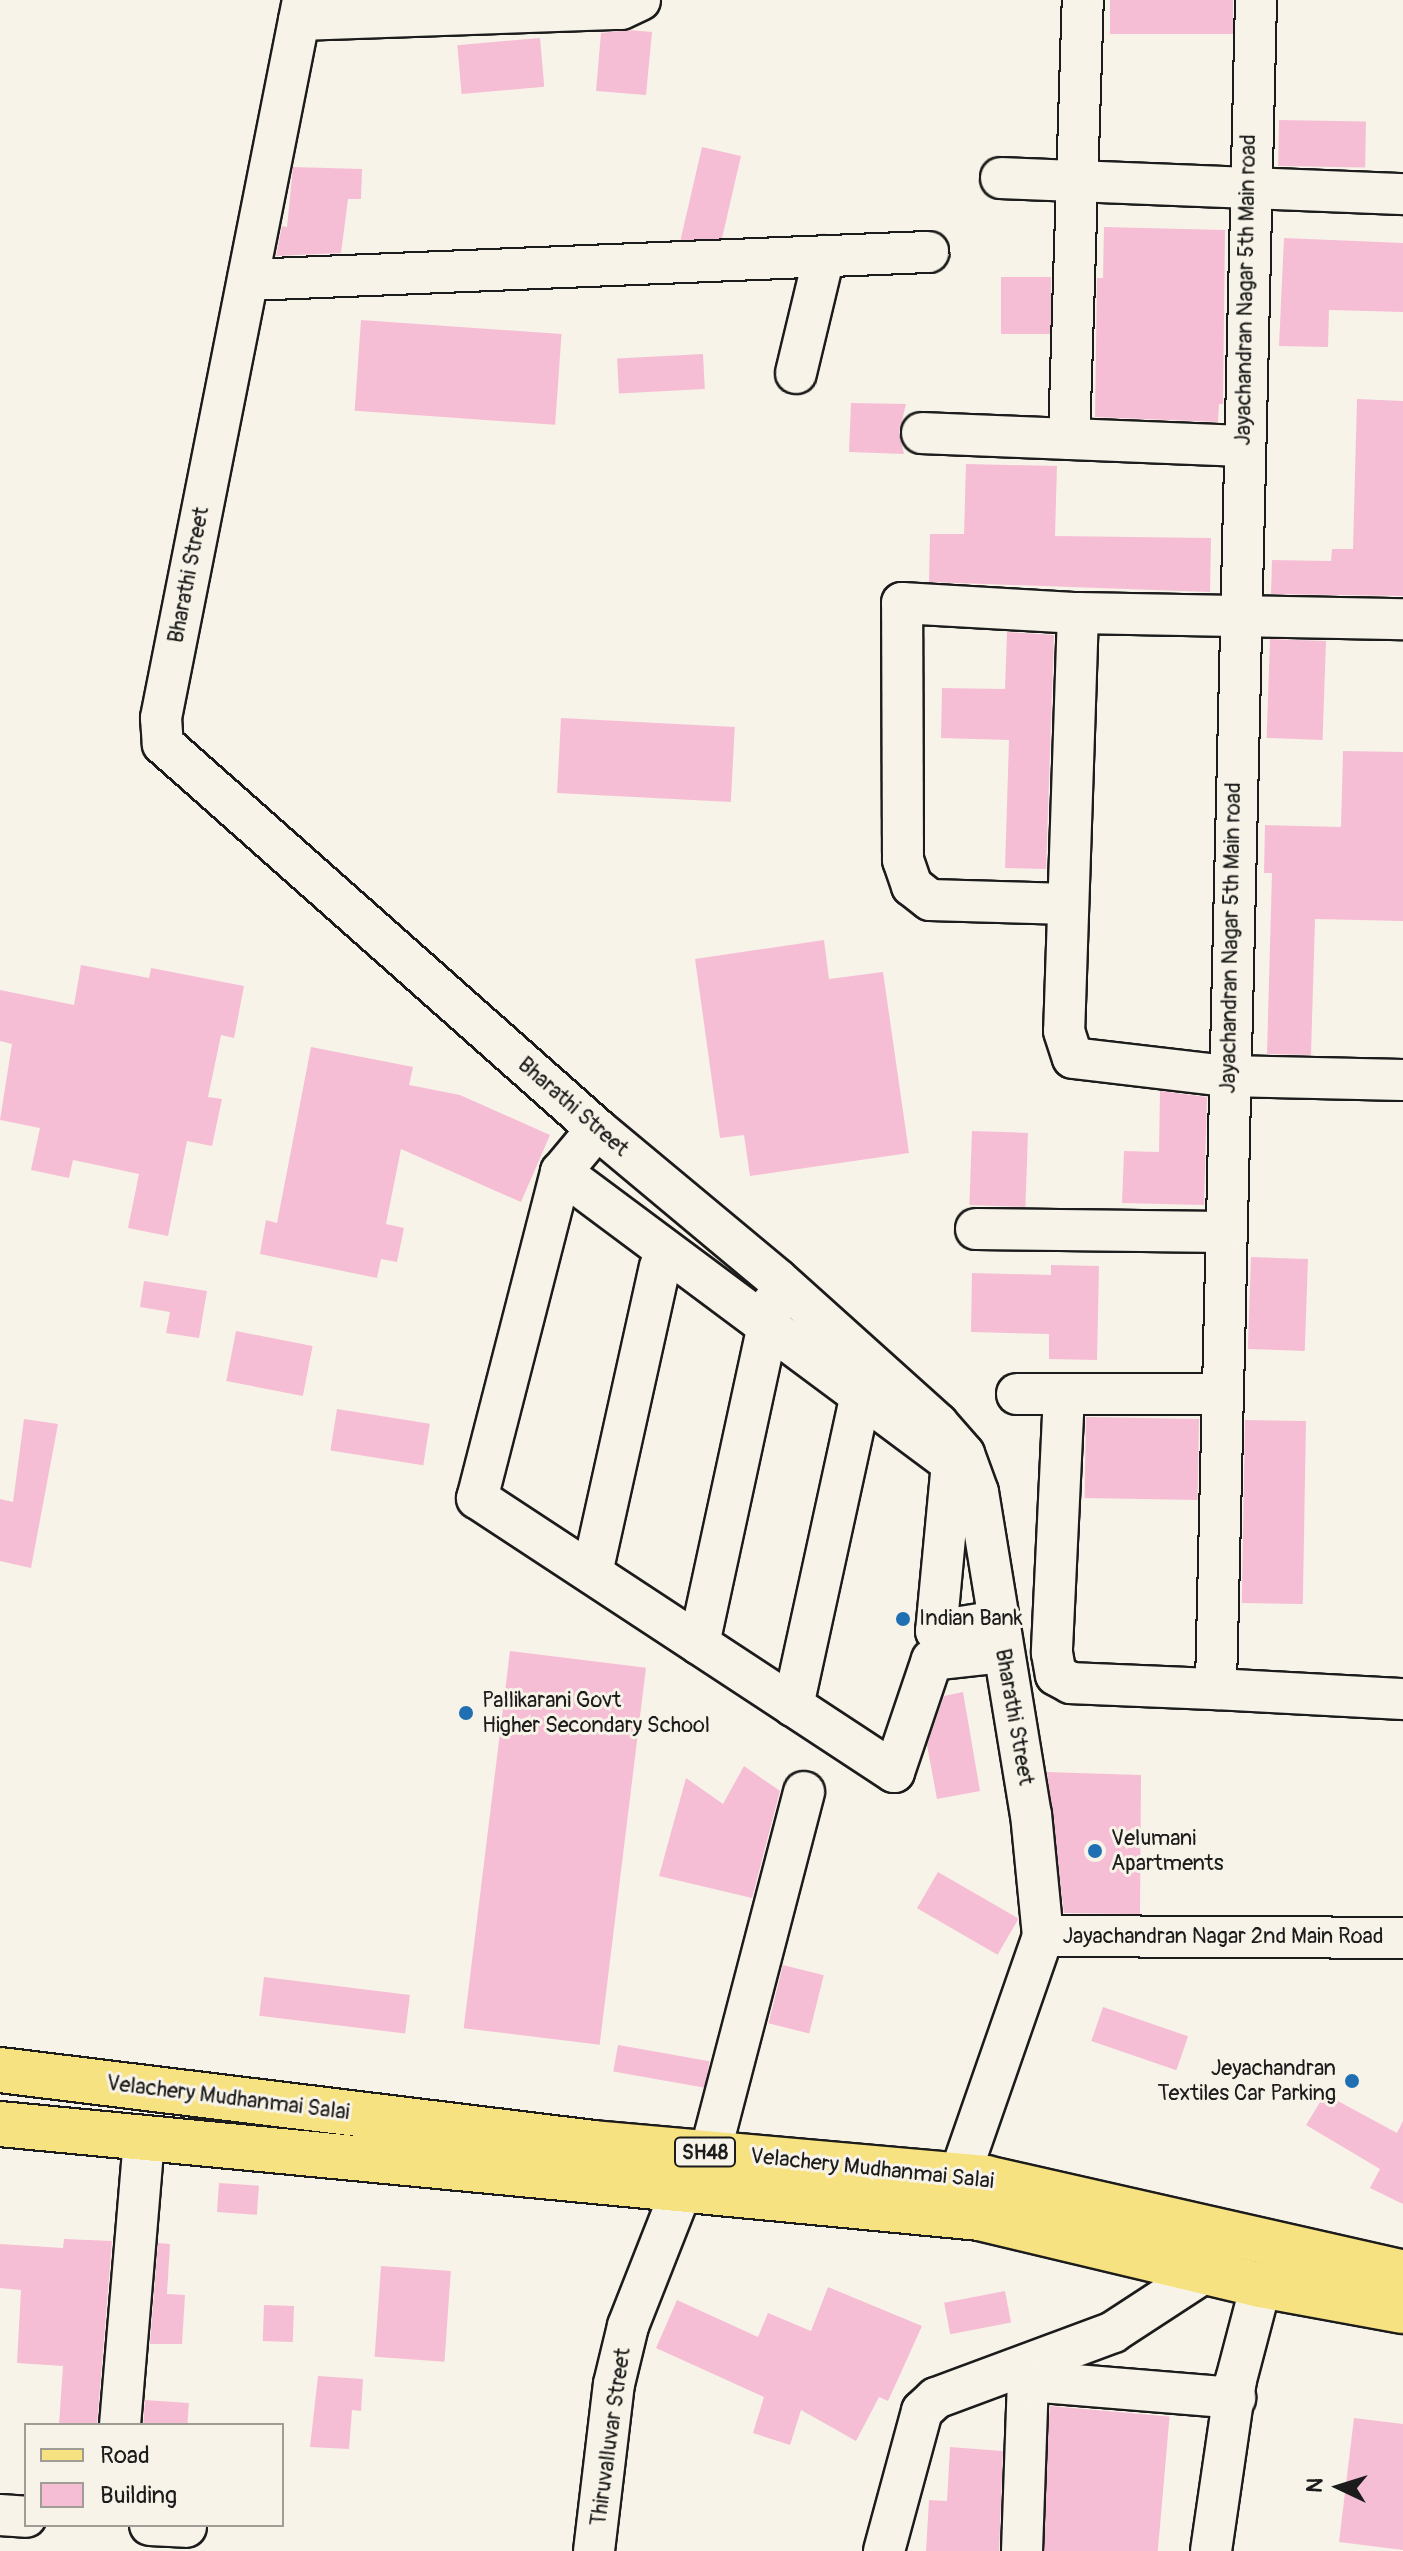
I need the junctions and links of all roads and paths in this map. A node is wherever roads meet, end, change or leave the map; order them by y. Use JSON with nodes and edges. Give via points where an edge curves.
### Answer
{"nodes":[{"id":1,"x":640,"y":0,"type":"edge"},
{"id":2,"x":1083,"y":0,"type":"edge"},
{"id":3,"x":1256,"y":0,"type":"edge"},
{"id":4,"x":301,"y":10,"type":"edge"},
{"id":5,"x":1001,"y":178,"type":"dead end"},
{"id":6,"x":1080,"y":181,"type":"junction"},
{"id":7,"x":1248,"y":187,"type":"junction"},
{"id":8,"x":1403,"y":194,"type":"edge"},
{"id":9,"x":928,"y":252,"type":"dead end"},
{"id":10,"x":824,"y":256,"type":"junction"},
{"id":11,"x":248,"y":280,"type":"junction"},
{"id":12,"x":796,"y":373,"type":"dead end"},
{"id":13,"x":922,"y":433,"type":"dead end"},
{"id":14,"x":1069,"y":439,"type":"junction"},
{"id":15,"x":1242,"y":446,"type":"junction"},
{"id":16,"x":1078,"y":613,"type":"junction"},
{"id":17,"x":1239,"y":617,"type":"junction"},
{"id":18,"x":1403,"y":619,"type":"edge"},
{"id":19,"x":1068,"y":904,"type":"junction"},
{"id":20,"x":1227,"y":1076,"type":"junction"},
{"id":21,"x":1403,"y":1080,"type":"edge"},
{"id":22,"x":597,"y":1129,"type":"junction"},
{"id":23,"x":561,"y":1172,"type":"junction"},
{"id":24,"x":976,"y":1229,"type":"dead end"},
{"id":25,"x":1225,"y":1232,"type":"junction"},
{"id":26,"x":660,"y":1266,"type":"dead end"},
{"id":27,"x":777,"y":1279,"type":"junction"},
{"id":28,"x":768,"y":1326,"type":"junction"},
{"id":29,"x":1017,"y":1394,"type":"dead end"},
{"id":30,"x":1064,"y":1394,"type":"junction"},
{"id":31,"x":1221,"y":1394,"type":"junction"},
{"id":32,"x":861,"y":1395,"type":"junction"},
{"id":33,"x":592,"y":1573,"type":"junction"},
{"id":34,"x":1000,"y":1636,"type":"junction"},
{"id":35,"x":699,"y":1644,"type":"junction"},
{"id":36,"x":934,"y":1646,"type":"junction"},
{"id":37,"x":1216,"y":1689,"type":"junction"},
{"id":38,"x":1403,"y":1699,"type":"edge"},
{"id":39,"x":793,"y":1706,"type":"junction"},
{"id":40,"x":804,"y":1792,"type":"dead end"},
{"id":41,"x":1043,"y":1936,"type":"junction"},
{"id":42,"x":1403,"y":1938,"type":"edge"},
{"id":43,"x":0,"y":2070,"type":"edge"},
{"id":44,"x":0,"y":2124,"type":"edge"},
{"id":45,"x":144,"y":2138,"type":"junction"},
{"id":46,"x":710,"y":2153,"type":"junction"},
{"id":47,"x":682,"y":2189,"type":"junction"},
{"id":48,"x":957,"y":2195,"type":"junction"},
{"id":49,"x":1205,"y":2272,"type":"junction"},
{"id":50,"x":1403,"y":2273,"type":"edge"},
{"id":51,"x":1261,"y":2285,"type":"junction"},
{"id":52,"x":1403,"y":2311,"type":"edge"},
{"id":53,"x":1028,"y":2381,"type":"junction"},
{"id":54,"x":1235,"y":2398,"type":"junction"},
{"id":55,"x":120,"y":2423,"type":"edge"},
{"id":56,"x":0,"y":2515,"type":"edge"},
{"id":57,"x":24,"y":2517,"type":"edge"},
{"id":58,"x":594,"y":2551,"type":"edge"},
{"id":59,"x":884,"y":2551,"type":"edge"},
{"id":60,"x":901,"y":2551,"type":"edge"},
{"id":61,"x":1022,"y":2551,"type":"edge"},
{"id":62,"x":1211,"y":2551,"type":"edge"}],
"edges":[{"from":1,"to":4,"type":"street","via":[[621,9]]},
{"from":2,"to":6,"type":"street"},
{"from":3,"to":7,"type":"street","name":"Jayachandran Nagar 5th Main road"},
{"from":4,"to":11,"type":"street","name":"Bharathi Street"},
{"from":5,"to":6,"type":"street"},
{"from":6,"to":7,"type":"street"},
{"from":6,"to":14,"type":"street"},
{"from":7,"to":8,"type":"street"},
{"from":7,"to":15,"type":"street","name":"Jayachandran Nagar 5th Main road"},
{"from":9,"to":10,"type":"street"},
{"from":10,"to":11,"type":"street"},
{"from":10,"to":12,"type":"street"},
{"from":11,"to":22,"type":"street","name":"Bharathi Street","via":[[161,718],[163,744]]},
{"from":13,"to":14,"type":"street"},
{"from":14,"to":15,"type":"street"},
{"from":15,"to":17,"type":"street","name":"Jayachandran Nagar 5th Main road"},
{"from":16,"to":17,"type":"street"},
{"from":16,"to":19,"type":"street"},
{"from":16,"to":19,"type":"street","via":[[902,603],[903,860],[912,886],[930,900]]},
{"from":17,"to":18,"type":"street"},
{"from":17,"to":20,"type":"street","name":"Jayachandran Nagar 5th Main road"},
{"from":19,"to":20,"type":"street","via":[[1064,1031],[1073,1058]]},
{"from":20,"to":21,"type":"street"},
{"from":20,"to":25,"type":"street","name":"Jayachandran Nagar 5th Main road"},
{"from":22,"to":23,"type":"street"},
{"from":22,"to":27,"type":"street","name":"Bharathi Street"},
{"from":23,"to":28,"type":"street"},
{"from":23,"to":33,"type":"street","via":[[477,1498]]},
{"from":24,"to":25,"type":"street"},
{"from":25,"to":31,"type":"street","name":"Jayachandran Nagar 5th Main road"},
{"from":26,"to":33,"type":"street"},
{"from":27,"to":28,"type":"street"},
{"from":27,"to":34,"type":"street","name":"Bharathi Street","via":[[938,1424],[964,1454],[978,1492]]},
{"from":28,"to":32,"type":"street"},
{"from":28,"to":35,"type":"street"},
{"from":29,"to":30,"type":"street"},
{"from":30,"to":31,"type":"street"},
{"from":30,"to":37,"type":"street","via":[[1052,1653],[1056,1675],[1071,1683]]},
{"from":31,"to":37,"type":"street","name":"Jayachandran Nagar 5th Main road"},
{"from":32,"to":36,"type":"street","via":[[952,1463]]},
{"from":32,"to":39,"type":"street"},
{"from":33,"to":35,"type":"street"},
{"from":34,"to":36,"type":"street"},
{"from":34,"to":41,"type":"street","name":"Bharathi Street","via":[[1031,1814]]},
{"from":35,"to":39,"type":"street"},
{"from":36,"to":39,"type":"street","via":[[894,1772]]},
{"from":37,"to":38,"type":"street"},
{"from":40,"to":46,"type":"street"},
{"from":41,"to":42,"type":"street","name":"Jayachandran Nagar 2nd Main Road"},
{"from":41,"to":48,"type":"street","name":"Bharathi Street"},
{"from":43,"to":46,"type":"main road","name":"Velachery Mudhanmai Salai","number":"SH48"},
{"from":44,"to":45,"type":"main road","name":"Velachery Mudhanmai Salai","number":"SH48"},
{"from":45,"to":47,"type":"main road","name":"Velachery Mudhanmai Salai","number":"SH48"},
{"from":45,"to":55,"type":"street"},
{"from":46,"to":48,"type":"main road","name":"Velachery Mudhanmai Salai","number":"SH48"},
{"from":47,"to":48,"type":"main road","name":"Velachery Mudhanmai Salai","number":"SH48"},
{"from":47,"to":58,"type":"street","name":"Thiruvalluvar Street","via":[[628,2326],[614,2384]]},
{"from":48,"to":49,"type":"main road","name":"Velachery Mudhanmai Salai","number":"SH48"},
{"from":48,"to":50,"type":"main road","name":"Velachery Mudhanmai Salai","number":"SH48"},
{"from":49,"to":51,"type":"main road","name":"Velachery Mudhanmai Salai","number":"SH48"},
{"from":49,"to":59,"type":"street","via":[[1113,2332],[936,2398],[922,2411]]},
{"from":51,"to":52,"type":"main road","name":"Velachery Mudhanmai Salai","number":"SH48"},
{"from":51,"to":54,"type":"street"},
{"from":53,"to":54,"type":"street"},
{"from":53,"to":60,"type":"street","via":[[942,2424]]},
{"from":53,"to":61,"type":"street"},
{"from":54,"to":62,"type":"street"},
{"from":56,"to":57,"type":"street"}]}
